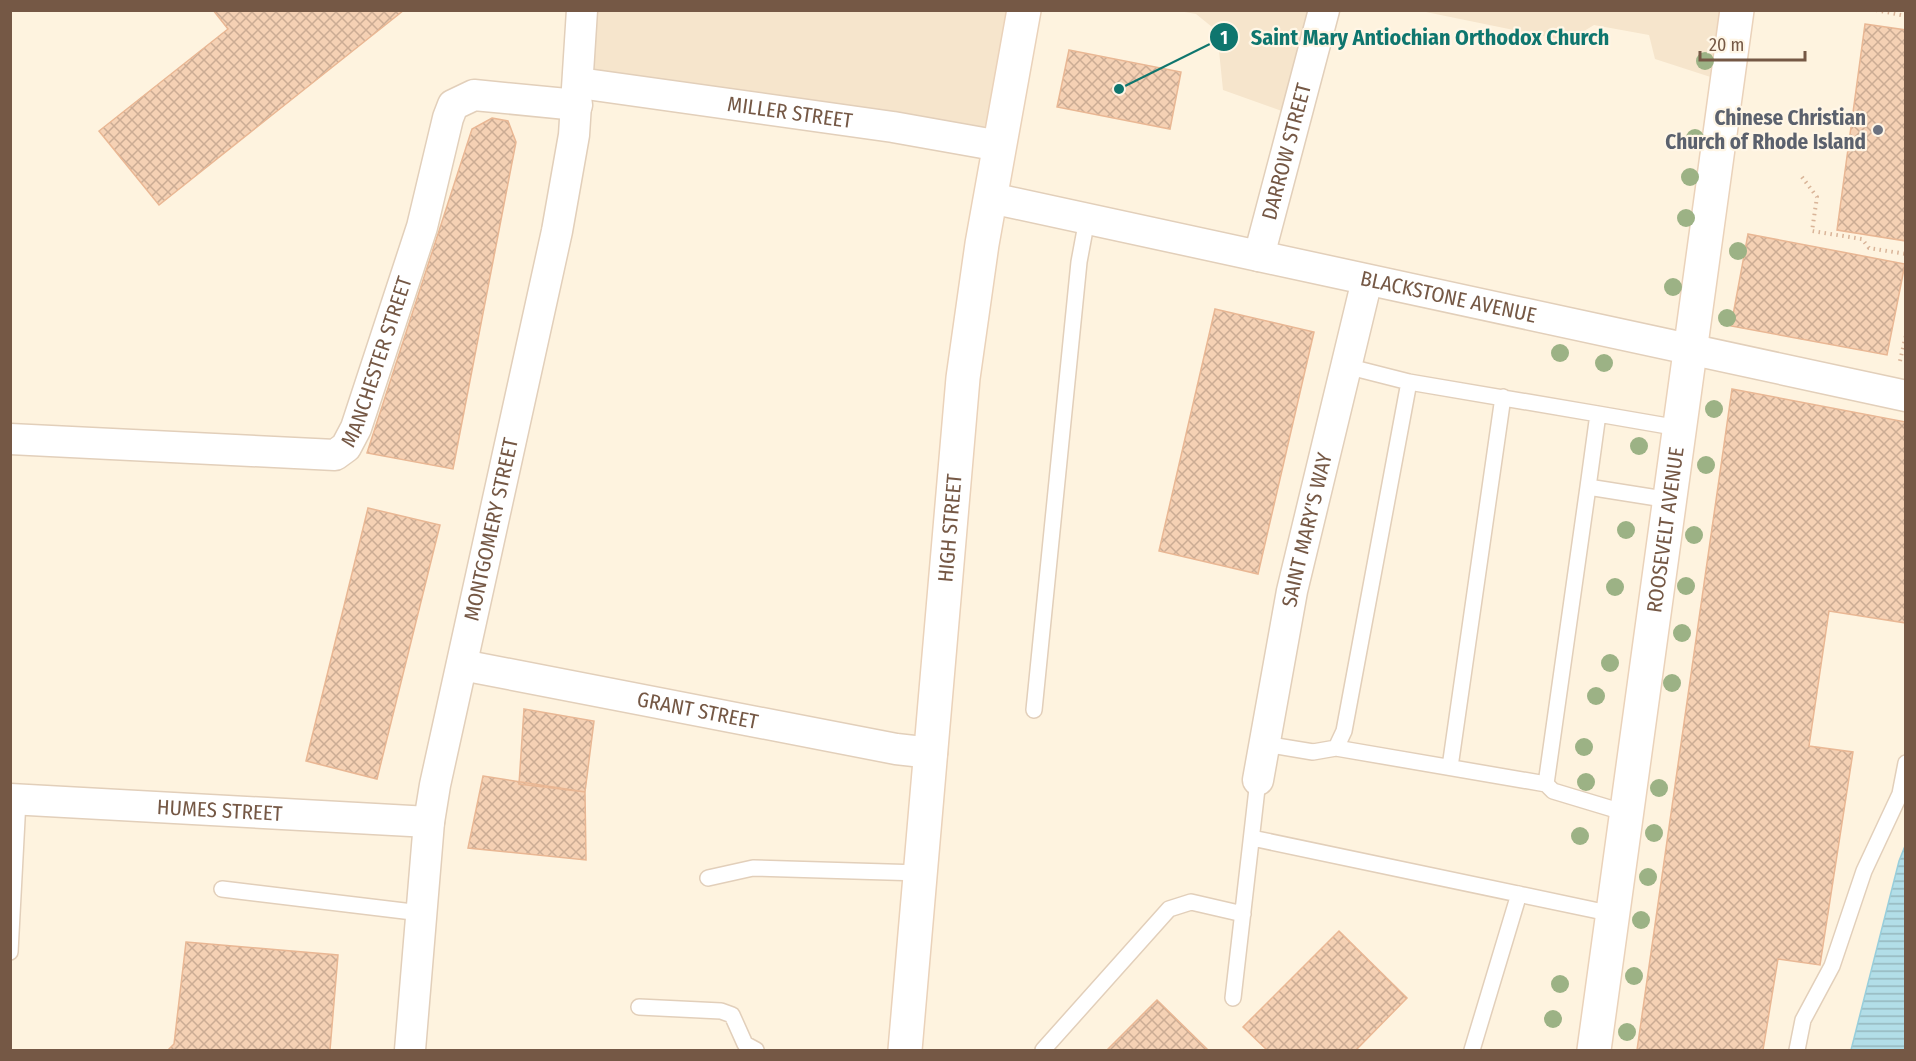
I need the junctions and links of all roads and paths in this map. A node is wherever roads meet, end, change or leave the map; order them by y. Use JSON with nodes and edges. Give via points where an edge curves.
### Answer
{"nodes":[{"id":1,"x":582,"y":10,"type":"edge"},
{"id":2,"x":1024,"y":10,"type":"edge"},
{"id":3,"x":1324,"y":10,"type":"edge"},
{"id":4,"x":1737,"y":10,"type":"edge"},
{"id":5,"x":1876,"y":10,"type":"edge"},
{"id":6,"x":1905,"y":16,"type":"edge"},
{"id":7,"x":578,"y":94,"type":"junction"},
{"id":8,"x":1000,"y":146,"type":"junction"},
{"id":9,"x":1802,"y":177,"type":"dead end"},
{"id":10,"x":991,"y":198,"type":"junction"},
{"id":11,"x":1087,"y":219,"type":"junction"},
{"id":12,"x":1905,"y":254,"type":"edge"},
{"id":13,"x":1259,"y":256,"type":"junction"},
{"id":14,"x":1367,"y":280,"type":"junction"},
{"id":15,"x":1690,"y":350,"type":"junction"},
{"id":16,"x":1346,"y":366,"type":"junction"},
{"id":17,"x":1409,"y":382,"type":"junction"},
{"id":18,"x":1905,"y":396,"type":"edge"},
{"id":19,"x":1503,"y":397,"type":"junction"},
{"id":20,"x":1598,"y":414,"type":"junction"},
{"id":21,"x":1679,"y":428,"type":"junction"},
{"id":22,"x":10,"y":439,"type":"edge"},
{"id":23,"x":1588,"y":486,"type":"junction"},
{"id":24,"x":1670,"y":500,"type":"junction"},
{"id":25,"x":462,"y":665,"type":"junction"},
{"id":26,"x":1034,"y":710,"type":"dead end"},
{"id":27,"x":1265,"y":744,"type":"junction"},
{"id":28,"x":1336,"y":748,"type":"junction"},
{"id":29,"x":932,"y":753,"type":"junction"},
{"id":30,"x":1905,"y":764,"type":"edge"},
{"id":31,"x":1450,"y":767,"type":"junction"},
{"id":32,"x":1258,"y":780,"type":"joint"},
{"id":33,"x":1546,"y":784,"type":"junction"},
{"id":34,"x":14,"y":799,"type":"edge"},
{"id":35,"x":1626,"y":813,"type":"junction"},
{"id":36,"x":429,"y":822,"type":"junction"},
{"id":37,"x":1251,"y":838,"type":"junction"},
{"id":38,"x":921,"y":873,"type":"junction"},
{"id":39,"x":12,"y":874,"type":"edge"},
{"id":40,"x":708,"y":878,"type":"dead end"},
{"id":41,"x":222,"y":889,"type":"dead end"},
{"id":42,"x":1519,"y":894,"type":"junction"},
{"id":43,"x":422,"y":913,"type":"junction"},
{"id":44,"x":1243,"y":914,"type":"junction"},
{"id":45,"x":1613,"y":914,"type":"junction"},
{"id":46,"x":10,"y":952,"type":"edge"},
{"id":47,"x":1233,"y":998,"type":"dead end"},
{"id":48,"x":639,"y":1007,"type":"dead end"},
{"id":49,"x":410,"y":1050,"type":"edge"},
{"id":50,"x":756,"y":1050,"type":"edge"},
{"id":51,"x":905,"y":1050,"type":"edge"},
{"id":52,"x":1043,"y":1050,"type":"edge"},
{"id":53,"x":1472,"y":1050,"type":"edge"},
{"id":54,"x":1594,"y":1050,"type":"edge"},
{"id":55,"x":1797,"y":1050,"type":"edge"}],
"edges":[{"from":1,"to":7,"type":"street","name":"MONTGOMERY STREET"},
{"from":2,"to":8,"type":"main road","name":"HIGH STREET"},
{"from":3,"to":13,"type":"street","name":"DARROW STREET"},
{"from":4,"to":15,"type":"main road","name":"ROOSEVELT AVENUE"},
{"from":5,"to":6,"type":"path"},
{"from":7,"to":8,"type":"street","name":"MILLER STREET","via":[[893,127]]},
{"from":7,"to":22,"type":"street","name":"MANCHESTER STREET","via":[[474,95],[453,105],[422,227],[356,428],[346,447],[335,455]]},
{"from":7,"to":25,"type":"street","name":"MONTGOMERY STREET","via":[[557,231]]},
{"from":8,"to":10,"type":"main road","name":"HIGH STREET"},
{"from":9,"to":12,"type":"path","via":[[1817,197],[1812,231],[1862,239],[1869,248]]},
{"from":10,"to":11,"type":"street","name":"BLACKSTONE AVENUE"},
{"from":10,"to":29,"type":"main road","name":"HIGH STREET","via":[[963,378]]},
{"from":11,"to":13,"type":"street","name":"BLACKSTONE AVENUE"},
{"from":11,"to":26,"type":"lane","via":[[1078,262]]},
{"from":13,"to":14,"type":"street","name":"BLACKSTONE AVENUE"},
{"from":14,"to":15,"type":"street","name":"BLACKSTONE AVENUE"},
{"from":14,"to":16,"type":"street","name":"SAINT MARY'S WAY"},
{"from":15,"to":18,"type":"street","name":"BLACKSTONE AVENUE"},
{"from":15,"to":21,"type":"main road","name":"ROOSEVELT AVENUE"},
{"from":16,"to":17,"type":"lane"},
{"from":16,"to":27,"type":"street","name":"SAINT MARY'S WAY","via":[[1292,591]]},
{"from":17,"to":19,"type":"lane"},
{"from":17,"to":28,"type":"lane","via":[[1344,732]]},
{"from":19,"to":20,"type":"lane"},
{"from":19,"to":31,"type":"lane"},
{"from":20,"to":21,"type":"lane"},
{"from":20,"to":23,"type":"lane"},
{"from":21,"to":24,"type":"main road","name":"ROOSEVELT AVENUE"},
{"from":23,"to":24,"type":"lane"},
{"from":23,"to":33,"type":"lane"},
{"from":24,"to":35,"type":"main road","name":"ROOSEVELT AVENUE"},
{"from":25,"to":29,"type":"street","name":"GRANT STREET"},
{"from":25,"to":36,"type":"street","name":"MONTGOMERY STREET"},
{"from":27,"to":28,"type":"lane","via":[[1313,752]]},
{"from":27,"to":32,"type":"street","name":"SAINT MARY'S WAY"},
{"from":28,"to":31,"type":"lane"},
{"from":29,"to":38,"type":"main road","name":"HIGH STREET"},
{"from":30,"to":55,"type":"lane","via":[[1900,794],[1864,871],[1832,966],[1803,1020]]},
{"from":31,"to":33,"type":"lane"},
{"from":32,"to":37,"type":"lane"},
{"from":33,"to":35,"type":"lane","via":[[1553,791]]},
{"from":34,"to":36,"type":"street","name":"HUMES STREET"},
{"from":34,"to":39,"type":"lane"},
{"from":35,"to":45,"type":"main road","name":"ROOSEVELT AVENUE"},
{"from":36,"to":43,"type":"street","name":"MONTGOMERY STREET"},
{"from":37,"to":42,"type":"lane"},
{"from":37,"to":44,"type":"lane"},
{"from":38,"to":40,"type":"lane","via":[[753,868]]},
{"from":38,"to":51,"type":"main road","name":"HIGH STREET"},
{"from":39,"to":46,"type":"lane"},
{"from":41,"to":43,"type":"lane"},
{"from":42,"to":45,"type":"lane"},
{"from":42,"to":53,"type":"lane"},
{"from":43,"to":49,"type":"street","name":"MONTGOMERY STREET"},
{"from":44,"to":47,"type":"lane"},
{"from":44,"to":52,"type":"lane","via":[[1191,902],[1169,909]]},
{"from":45,"to":54,"type":"main road","name":"ROOSEVELT AVENUE"},
{"from":48,"to":50,"type":"lane","via":[[732,1015],[745,1044]]}]}
